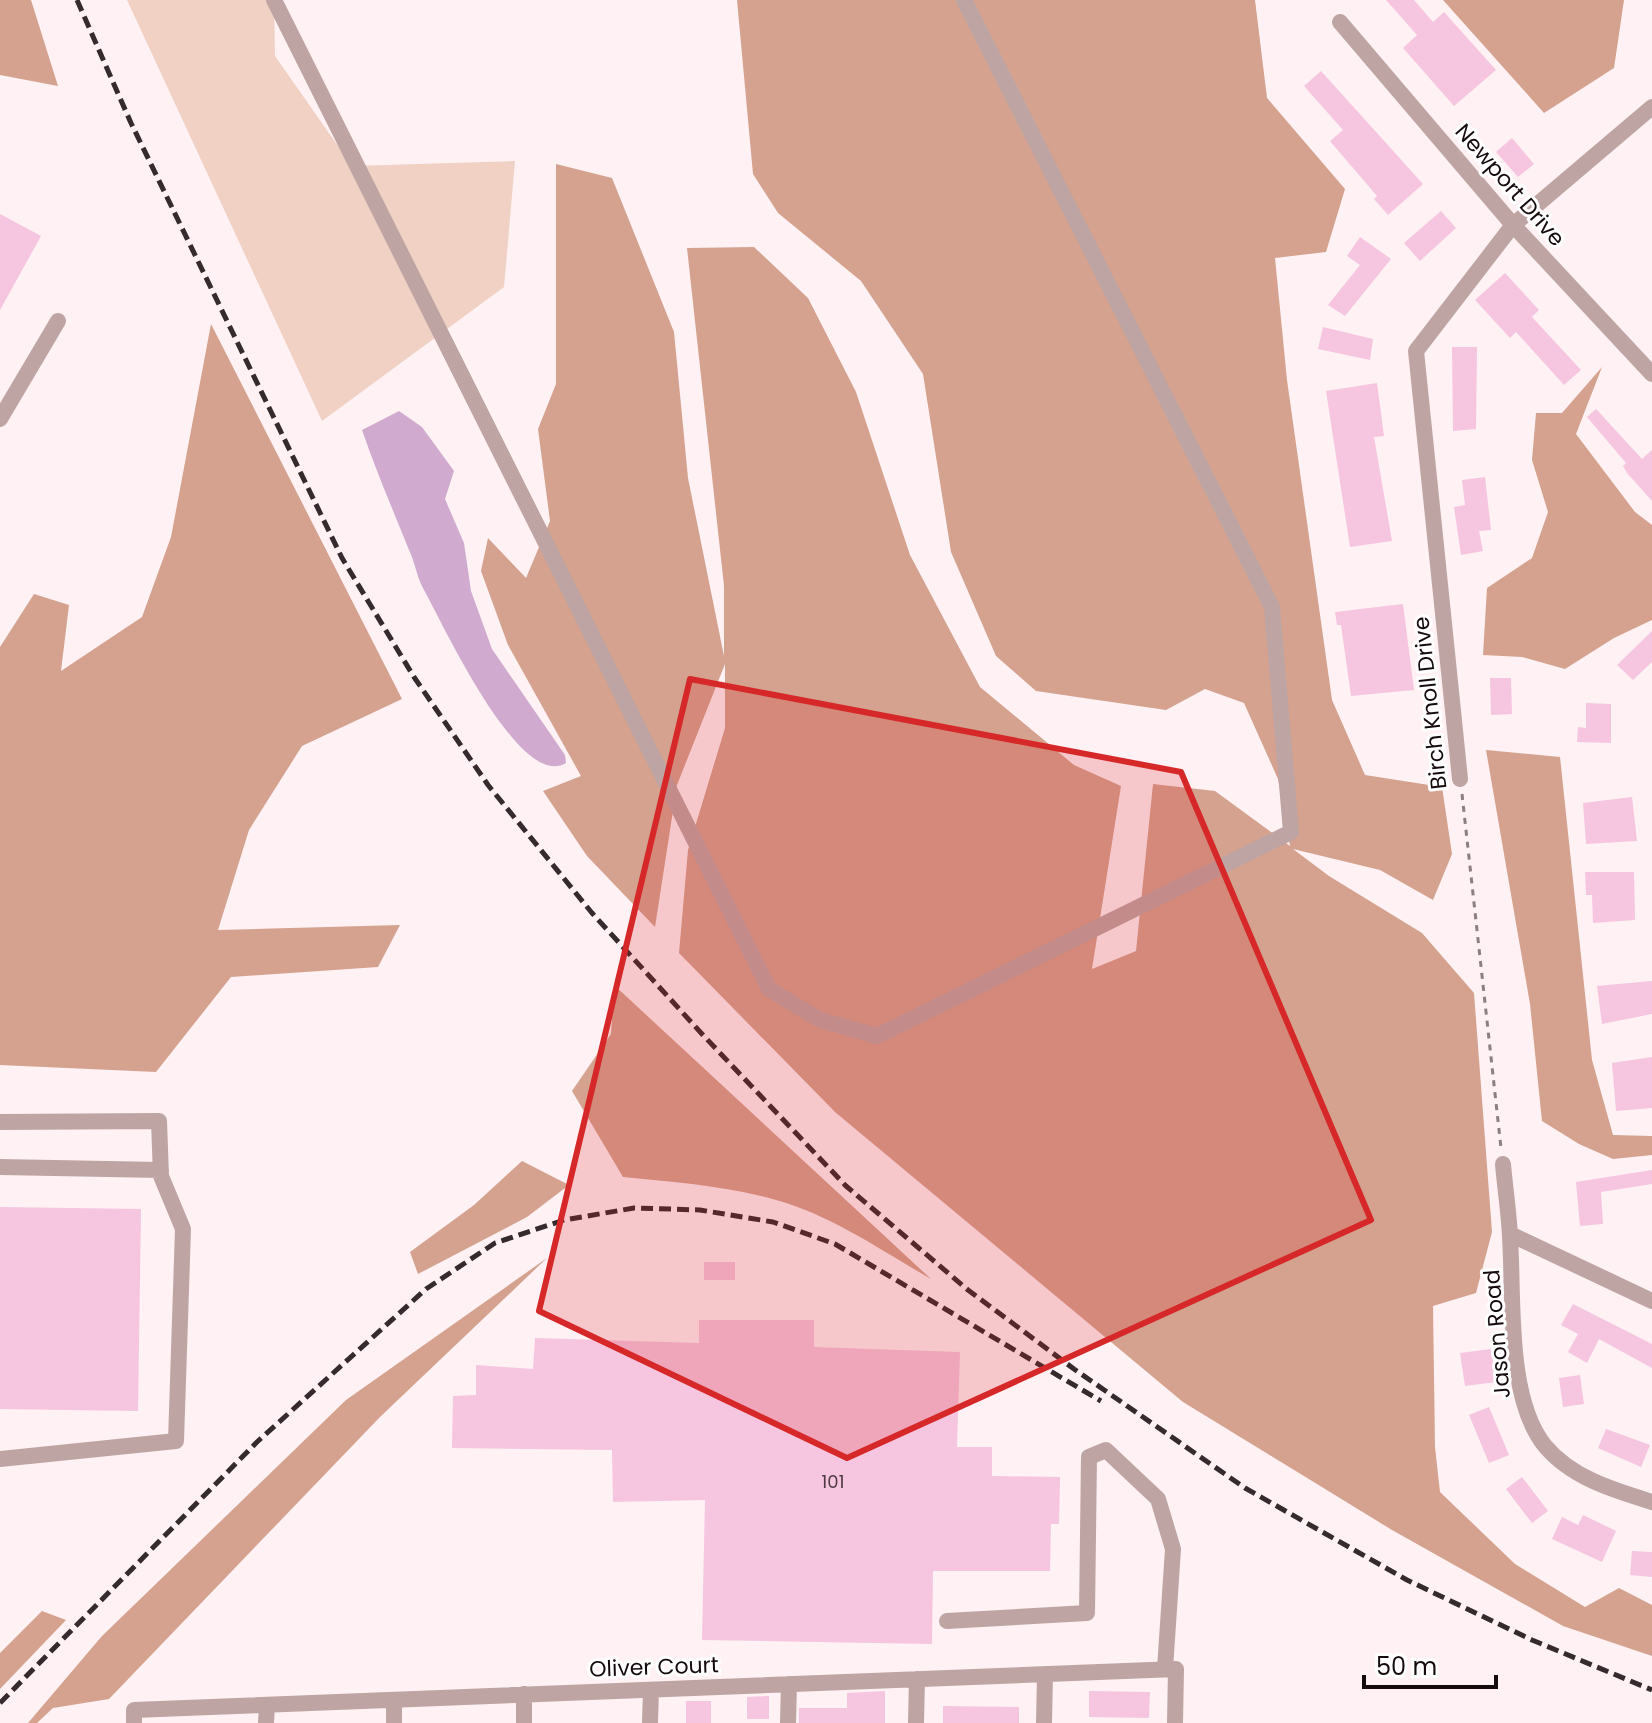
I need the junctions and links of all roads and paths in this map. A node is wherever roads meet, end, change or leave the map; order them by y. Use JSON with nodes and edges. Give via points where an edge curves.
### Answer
{"nodes":[{"id":1,"x":274,"y":0,"type":"edge"},
{"id":2,"x":964,"y":0,"type":"edge"},
{"id":3,"x":1340,"y":22,"type":"dead end"},
{"id":4,"x":1652,"y":107,"type":"edge"},
{"id":5,"x":1513,"y":225,"type":"junction"},
{"id":6,"x":58,"y":321,"type":"dead end"},
{"id":7,"x":1652,"y":374,"type":"edge"},
{"id":8,"x":0,"y":419,"type":"edge"},
{"id":9,"x":1460,"y":779,"type":"joint"},
{"id":10,"x":0,"y":1122,"type":"edge"},
{"id":11,"x":1503,"y":1164,"type":"joint"},
{"id":12,"x":0,"y":1167,"type":"edge"},
{"id":13,"x":161,"y":1170,"type":"junction"},
{"id":14,"x":1510,"y":1234,"type":"junction"},
{"id":15,"x":1652,"y":1301,"type":"edge"},
{"id":16,"x":0,"y":1459,"type":"edge"},
{"id":17,"x":1652,"y":1502,"type":"edge"},
{"id":18,"x":947,"y":1621,"type":"dead end"},
{"id":19,"x":1170,"y":1669,"type":"junction"},
{"id":20,"x":1045,"y":1674,"type":"junction"},
{"id":21,"x":917,"y":1679,"type":"junction"},
{"id":22,"x":789,"y":1684,"type":"junction"},
{"id":23,"x":651,"y":1690,"type":"junction"},
{"id":24,"x":524,"y":1694,"type":"junction"},
{"id":25,"x":394,"y":1700,"type":"junction"},
{"id":26,"x":267,"y":1705,"type":"junction"},
{"id":27,"x":134,"y":1716,"type":"edge"},
{"id":28,"x":266,"y":1723,"type":"edge"},
{"id":29,"x":394,"y":1723,"type":"edge"},
{"id":30,"x":524,"y":1723,"type":"edge"},
{"id":31,"x":650,"y":1723,"type":"edge"},
{"id":32,"x":788,"y":1723,"type":"edge"},
{"id":33,"x":916,"y":1723,"type":"edge"},
{"id":34,"x":1044,"y":1723,"type":"edge"},
{"id":35,"x":1175,"y":1723,"type":"edge"}],
"edges":[{"from":1,"to":2,"type":"street","via":[[769,989],[820,1020],[877,1036],[1291,832],[1272,607]]},
{"from":3,"to":5,"type":"street","name":"Newport Drive"},
{"from":4,"to":5,"type":"street","name":"Birch Knoll Drive"},
{"from":5,"to":7,"type":"street","name":"Newport Drive"},
{"from":5,"to":9,"type":"street","name":"Birch Knoll Drive","via":[[1416,351]]},
{"from":6,"to":8,"type":"street"},
{"from":9,"to":11,"type":"path","name":"Birch Knoll Drive"},
{"from":10,"to":13,"type":"street","via":[[159,1121]]},
{"from":11,"to":14,"type":"street"},
{"from":12,"to":13,"type":"street"},
{"from":13,"to":16,"type":"street","via":[[183,1229],[176,1441]]},
{"from":14,"to":15,"type":"street"},
{"from":14,"to":17,"type":"street","name":"Jason Road","via":[[1517,1362],[1526,1409],[1544,1444],[1598,1484]]},
{"from":18,"to":19,"type":"street","via":[[1087,1613],[1089,1457],[1106,1450],[1158,1499],[1173,1549]]},
{"from":19,"to":20,"type":"street","name":"Oliver Court"},
{"from":19,"to":35,"type":"street"},
{"from":20,"to":21,"type":"street","name":"Oliver Court"},
{"from":20,"to":34,"type":"street"},
{"from":21,"to":22,"type":"street","name":"Oliver Court"},
{"from":21,"to":33,"type":"street"},
{"from":22,"to":23,"type":"street","name":"Oliver Court"},
{"from":22,"to":32,"type":"street"},
{"from":23,"to":24,"type":"street","name":"Oliver Court"},
{"from":23,"to":31,"type":"street"},
{"from":24,"to":25,"type":"street","name":"Oliver Court"},
{"from":24,"to":30,"type":"street"},
{"from":25,"to":26,"type":"street","name":"Oliver Court"},
{"from":25,"to":29,"type":"street"},
{"from":26,"to":27,"type":"street","name":"Oliver Court"},
{"from":26,"to":28,"type":"street"}]}
